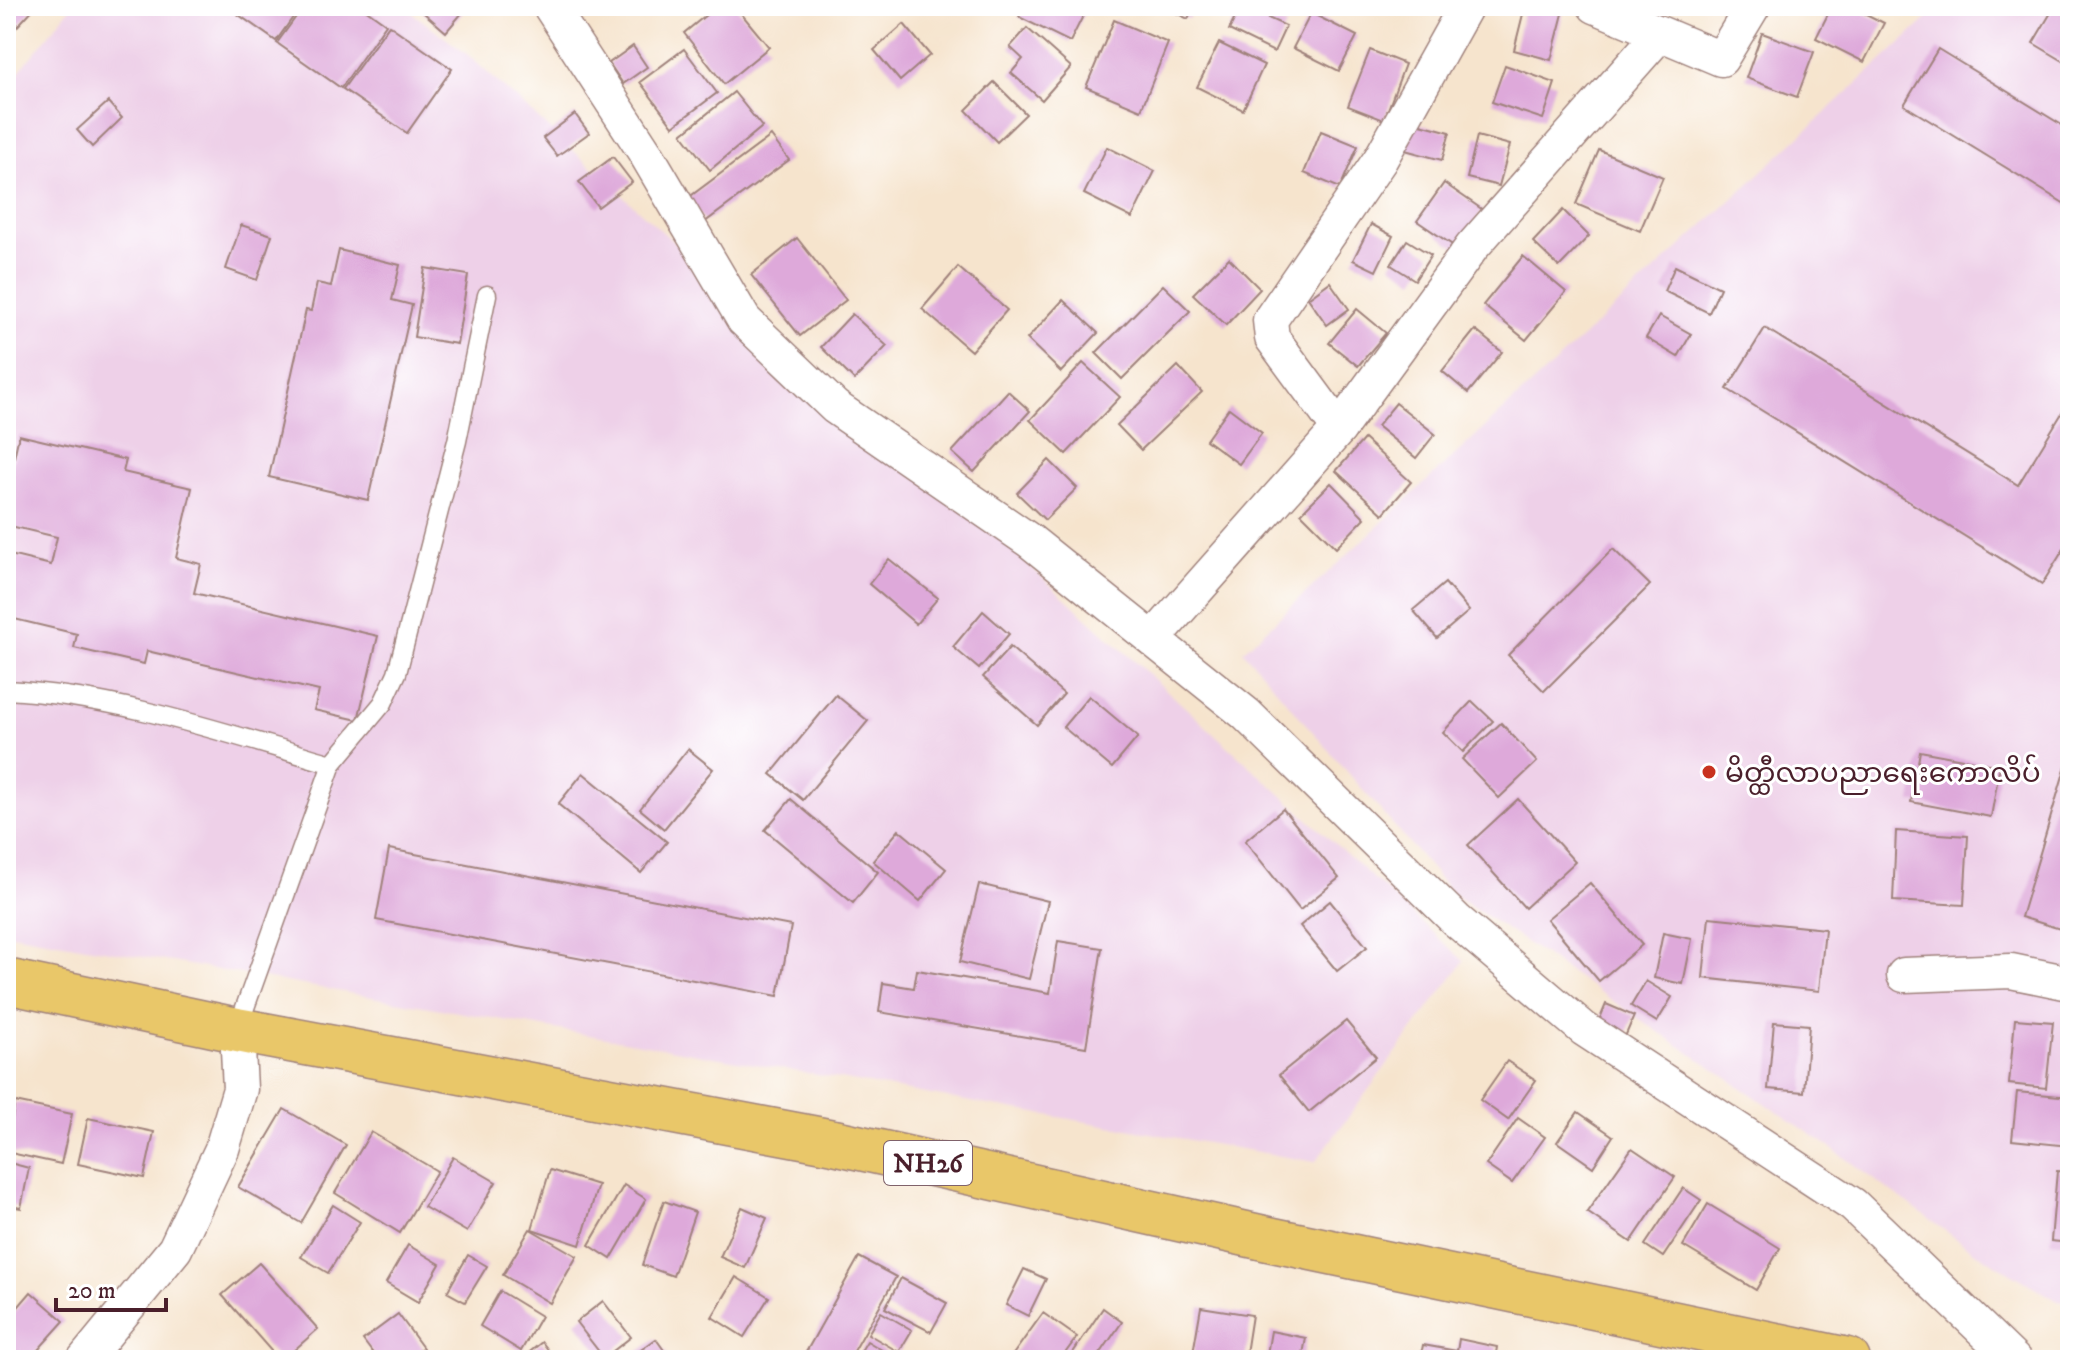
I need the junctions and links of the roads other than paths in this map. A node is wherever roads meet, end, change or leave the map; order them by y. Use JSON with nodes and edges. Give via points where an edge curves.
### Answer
{"nodes":[{"id":1,"x":550,"y":6,"type":"edge"},
{"id":2,"x":1466,"y":6,"type":"edge"},
{"id":3,"x":1595,"y":6,"type":"edge"},
{"id":4,"x":1753,"y":6,"type":"edge"},
{"id":5,"x":1659,"y":35,"type":"junction"},
{"id":6,"x":487,"y":295,"type":"dead end"},
{"id":7,"x":1339,"y":429,"type":"junction"},
{"id":8,"x":1153,"y":639,"type":"junction"},
{"id":9,"x":6,"y":690,"type":"edge"},
{"id":10,"x":332,"y":764,"type":"junction"},
{"id":11,"x":1904,"y":975,"type":"dead end"},
{"id":12,"x":6,"y":981,"type":"edge"},
{"id":13,"x":2070,"y":983,"type":"edge"},
{"id":14,"x":237,"y":1030,"type":"junction"},
{"id":15,"x":84,"y":1360,"type":"edge"},
{"id":16,"x":1848,"y":1360,"type":"edge"},
{"id":17,"x":2014,"y":1360,"type":"edge"}],
"edges":[{"from":1,"to":8,"type":"street","via":[[645,152],[744,320],[835,407],[1030,541]]},
{"from":2,"to":7,"type":"street","via":[[1380,160],[1270,320],[1272,338]]},
{"from":3,"to":5,"type":"street"},
{"from":4,"to":5,"type":"street","via":[[1721,59]]},
{"from":5,"to":7,"type":"street","via":[[1472,247]]},
{"from":6,"to":10,"type":"lane","via":[[457,441],[397,673],[383,703]]},
{"from":7,"to":8,"type":"street"},
{"from":8,"to":17,"type":"street","via":[[1246,714],[1456,920],[1584,1029],[1853,1205]]},
{"from":9,"to":10,"type":"lane","via":[[64,693],[178,719]]},
{"from":10,"to":14,"type":"lane"},
{"from":11,"to":13,"type":"street","via":[[2011,971]]},
{"from":12,"to":14,"type":"highway","number":"NH26"},
{"from":14,"to":15,"type":"street","via":[[240,1089],[222,1149],[175,1249]]},
{"from":14,"to":16,"type":"highway","number":"NH26","via":[[834,1142]]}]}
